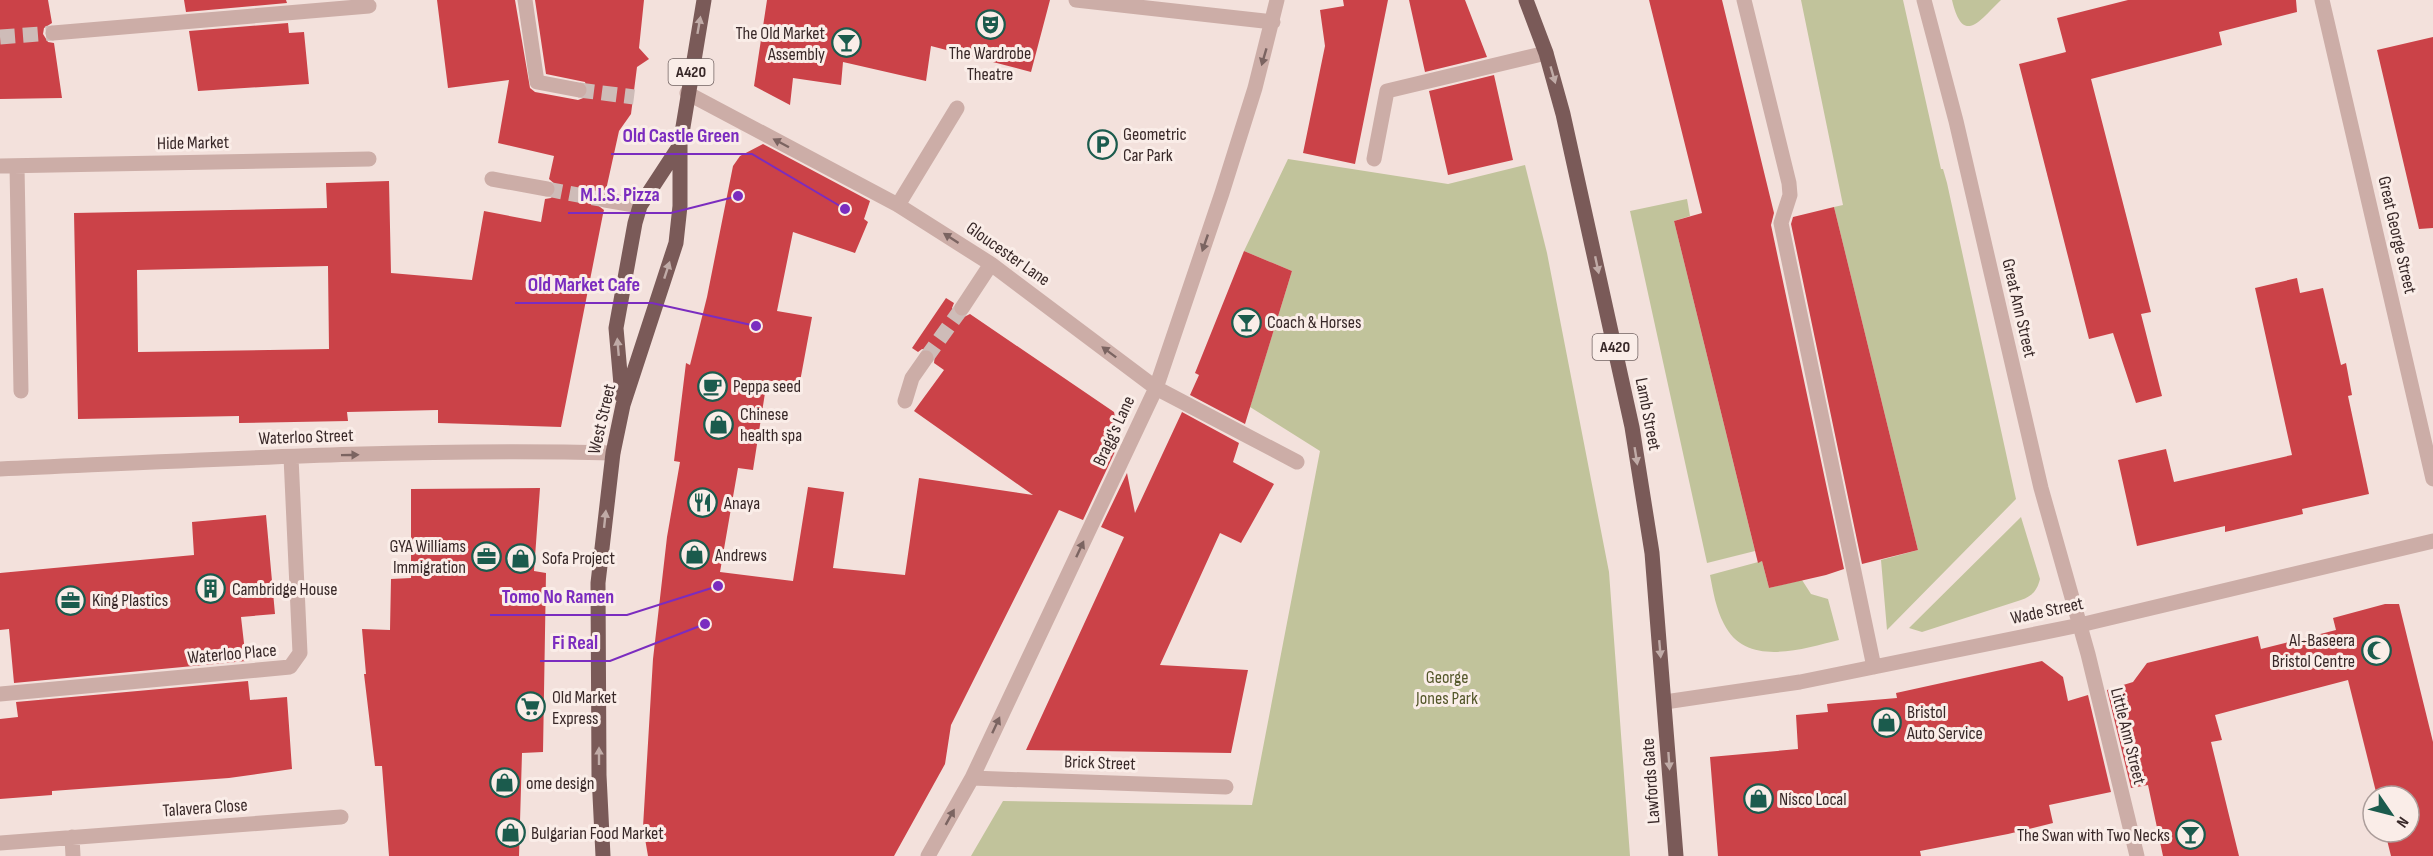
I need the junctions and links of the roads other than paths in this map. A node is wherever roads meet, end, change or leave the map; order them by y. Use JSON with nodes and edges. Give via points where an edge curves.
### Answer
{"nodes":[{"id":1,"x":525,"y":0,"type":"edge"},
{"id":2,"x":704,"y":0,"type":"edge"},
{"id":3,"x":1076,"y":0,"type":"edge"},
{"id":4,"x":1277,"y":0,"type":"edge"},
{"id":5,"x":1526,"y":0,"type":"edge"},
{"id":6,"x":1744,"y":0,"type":"edge"},
{"id":7,"x":1924,"y":0,"type":"edge"},
{"id":8,"x":2322,"y":0,"type":"edge"},
{"id":9,"x":369,"y":6,"type":"dead end"},
{"id":10,"x":1273,"y":22,"type":"junction"},
{"id":11,"x":53,"y":33,"type":"tunnel mouth"},
{"id":12,"x":1546,"y":52,"type":"junction"},
{"id":13,"x":579,"y":90,"type":"tunnel mouth"},
{"id":14,"x":687,"y":93,"type":"junction"},
{"id":15,"x":957,"y":108,"type":"dead end"},
{"id":16,"x":680,"y":145,"type":"junction"},
{"id":17,"x":369,"y":159,"type":"dead end"},
{"id":18,"x":1374,"y":159,"type":"dead end"},
{"id":19,"x":0,"y":166,"type":"edge"},
{"id":20,"x":17,"y":166,"type":"junction"},
{"id":21,"x":492,"y":179,"type":"dead end"},
{"id":22,"x":547,"y":189,"type":"tunnel mouth"},
{"id":23,"x":605,"y":200,"type":"tunnel mouth"},
{"id":24,"x":898,"y":205,"type":"junction"},
{"id":25,"x":640,"y":206,"type":"junction"},
{"id":26,"x":991,"y":264,"type":"junction"},
{"id":27,"x":962,"y":308,"type":"tunnel mouth"},
{"id":28,"x":926,"y":358,"type":"tunnel mouth"},
{"id":29,"x":1156,"y":387,"type":"junction"},
{"id":30,"x":21,"y":391,"type":"dead end"},
{"id":31,"x":905,"y":400,"type":"dead end"},
{"id":32,"x":623,"y":405,"type":"junction"},
{"id":33,"x":612,"y":453,"type":"junction"},
{"id":34,"x":291,"y":456,"type":"junction"},
{"id":35,"x":1297,"y":462,"type":"dead end"},
{"id":36,"x":0,"y":469,"type":"edge"},
{"id":37,"x":2433,"y":479,"type":"edge"},
{"id":38,"x":2433,"y":541,"type":"edge"},
{"id":39,"x":2080,"y":625,"type":"junction"},
{"id":40,"x":1874,"y":667,"type":"junction"},
{"id":41,"x":0,"y":694,"type":"edge"},
{"id":42,"x":1665,"y":702,"type":"junction"},
{"id":43,"x":972,"y":778,"type":"junction"},
{"id":44,"x":1226,"y":787,"type":"dead end"},
{"id":45,"x":341,"y":817,"type":"dead end"},
{"id":46,"x":72,"y":837,"type":"junction"},
{"id":47,"x":0,"y":843,"type":"edge"},
{"id":48,"x":73,"y":856,"type":"edge"},
{"id":49,"x":603,"y":856,"type":"edge"},
{"id":50,"x":928,"y":856,"type":"edge"},
{"id":51,"x":1676,"y":856,"type":"edge"},
{"id":52,"x":2138,"y":856,"type":"edge"}],
"edges":[{"from":1,"to":13,"type":"street","via":[[537,82]]},
{"from":14,"to":2,"type":"main road","name":"West Street","number":"A420","one_way":true},
{"from":3,"to":10,"type":"street"},
{"from":4,"to":10,"type":"street","name":"Bragg's Lane"},
{"from":5,"to":12,"type":"main road","name":"Lamb Street","number":"A420"},
{"from":6,"to":40,"type":"street","via":[[1789,183],[1790,195],[1781,223]]},
{"from":7,"to":39,"type":"street","name":"Great Ann Street","via":[[2041,488]]},
{"from":8,"to":37,"type":"street","name":"Great George Street"},
{"from":9,"to":11,"type":"street"},
{"from":10,"to":29,"type":"street","name":"Bragg's Lane","one_way":true,"via":[[1222,193]]},
{"from":12,"to":18,"type":"street","via":[[1387,91]]},
{"from":12,"to":42,"type":"main road","name":"Lamb Street","number":"A420","one_way":true,"via":[[1577,171],[1632,427],[1652,553]]},
{"from":14,"to":16,"type":"main road","name":"West Street","number":"A420"},
{"from":24,"to":14,"type":"street","name":"Gloucester Lane","one_way":true},
{"from":15,"to":24,"type":"street"},
{"from":16,"to":25,"type":"main road"},
{"from":32,"to":16,"type":"main road","name":"West Street","number":"A420","one_way":true,"via":[[676,243]]},
{"from":17,"to":20,"type":"street","name":"Hide Market"},
{"from":19,"to":20,"type":"street","name":"Hide Market"},
{"from":20,"to":30,"type":"street"},
{"from":21,"to":22,"type":"street"},
{"from":23,"to":25,"type":"street"},
{"from":26,"to":24,"type":"street","name":"Gloucester Lane","one_way":true},
{"from":32,"to":25,"type":"main road","one_way":true,"via":[[616,328]]},
{"from":26,"to":27,"type":"street"},
{"from":29,"to":26,"type":"street","name":"Gloucester Lane","one_way":true},
{"from":28,"to":31,"type":"street","via":[[912,378]]},
{"from":29,"to":35,"type":"street","name":"Gloucester Lane"},
{"from":43,"to":29,"type":"street","name":"Bragg's Lane","one_way":true},
{"from":32,"to":33,"type":"main road","name":"West Street","number":"A420"},
{"from":34,"to":33,"type":"street","name":"Waterloo Street","one_way":true},
{"from":49,"to":33,"type":"main road","name":"West Street","number":"A420","one_way":true,"via":[[598,583]]},
{"from":34,"to":36,"type":"street","name":"Waterloo Street"},
{"from":34,"to":41,"type":"street","name":"Waterloo Place","via":[[300,653],[290,668]]},
{"from":38,"to":39,"type":"street","name":"Wade Street"},
{"from":39,"to":40,"type":"street","name":"Wade Street"},
{"from":39,"to":52,"type":"street","name":"Little Ann Street"},
{"from":40,"to":42,"type":"street","name":"Wade Street"},
{"from":42,"to":51,"type":"main road","name":"Lawfords Gate","number":"A420","one_way":true},
{"from":43,"to":44,"type":"street","name":"Brick Street"},
{"from":50,"to":43,"type":"street","name":"Bragg's Lane","one_way":true},
{"from":45,"to":46,"type":"street","name":"Talavera Close"},
{"from":46,"to":47,"type":"street","name":"Talavera Close"},
{"from":46,"to":48,"type":"street"}]}
